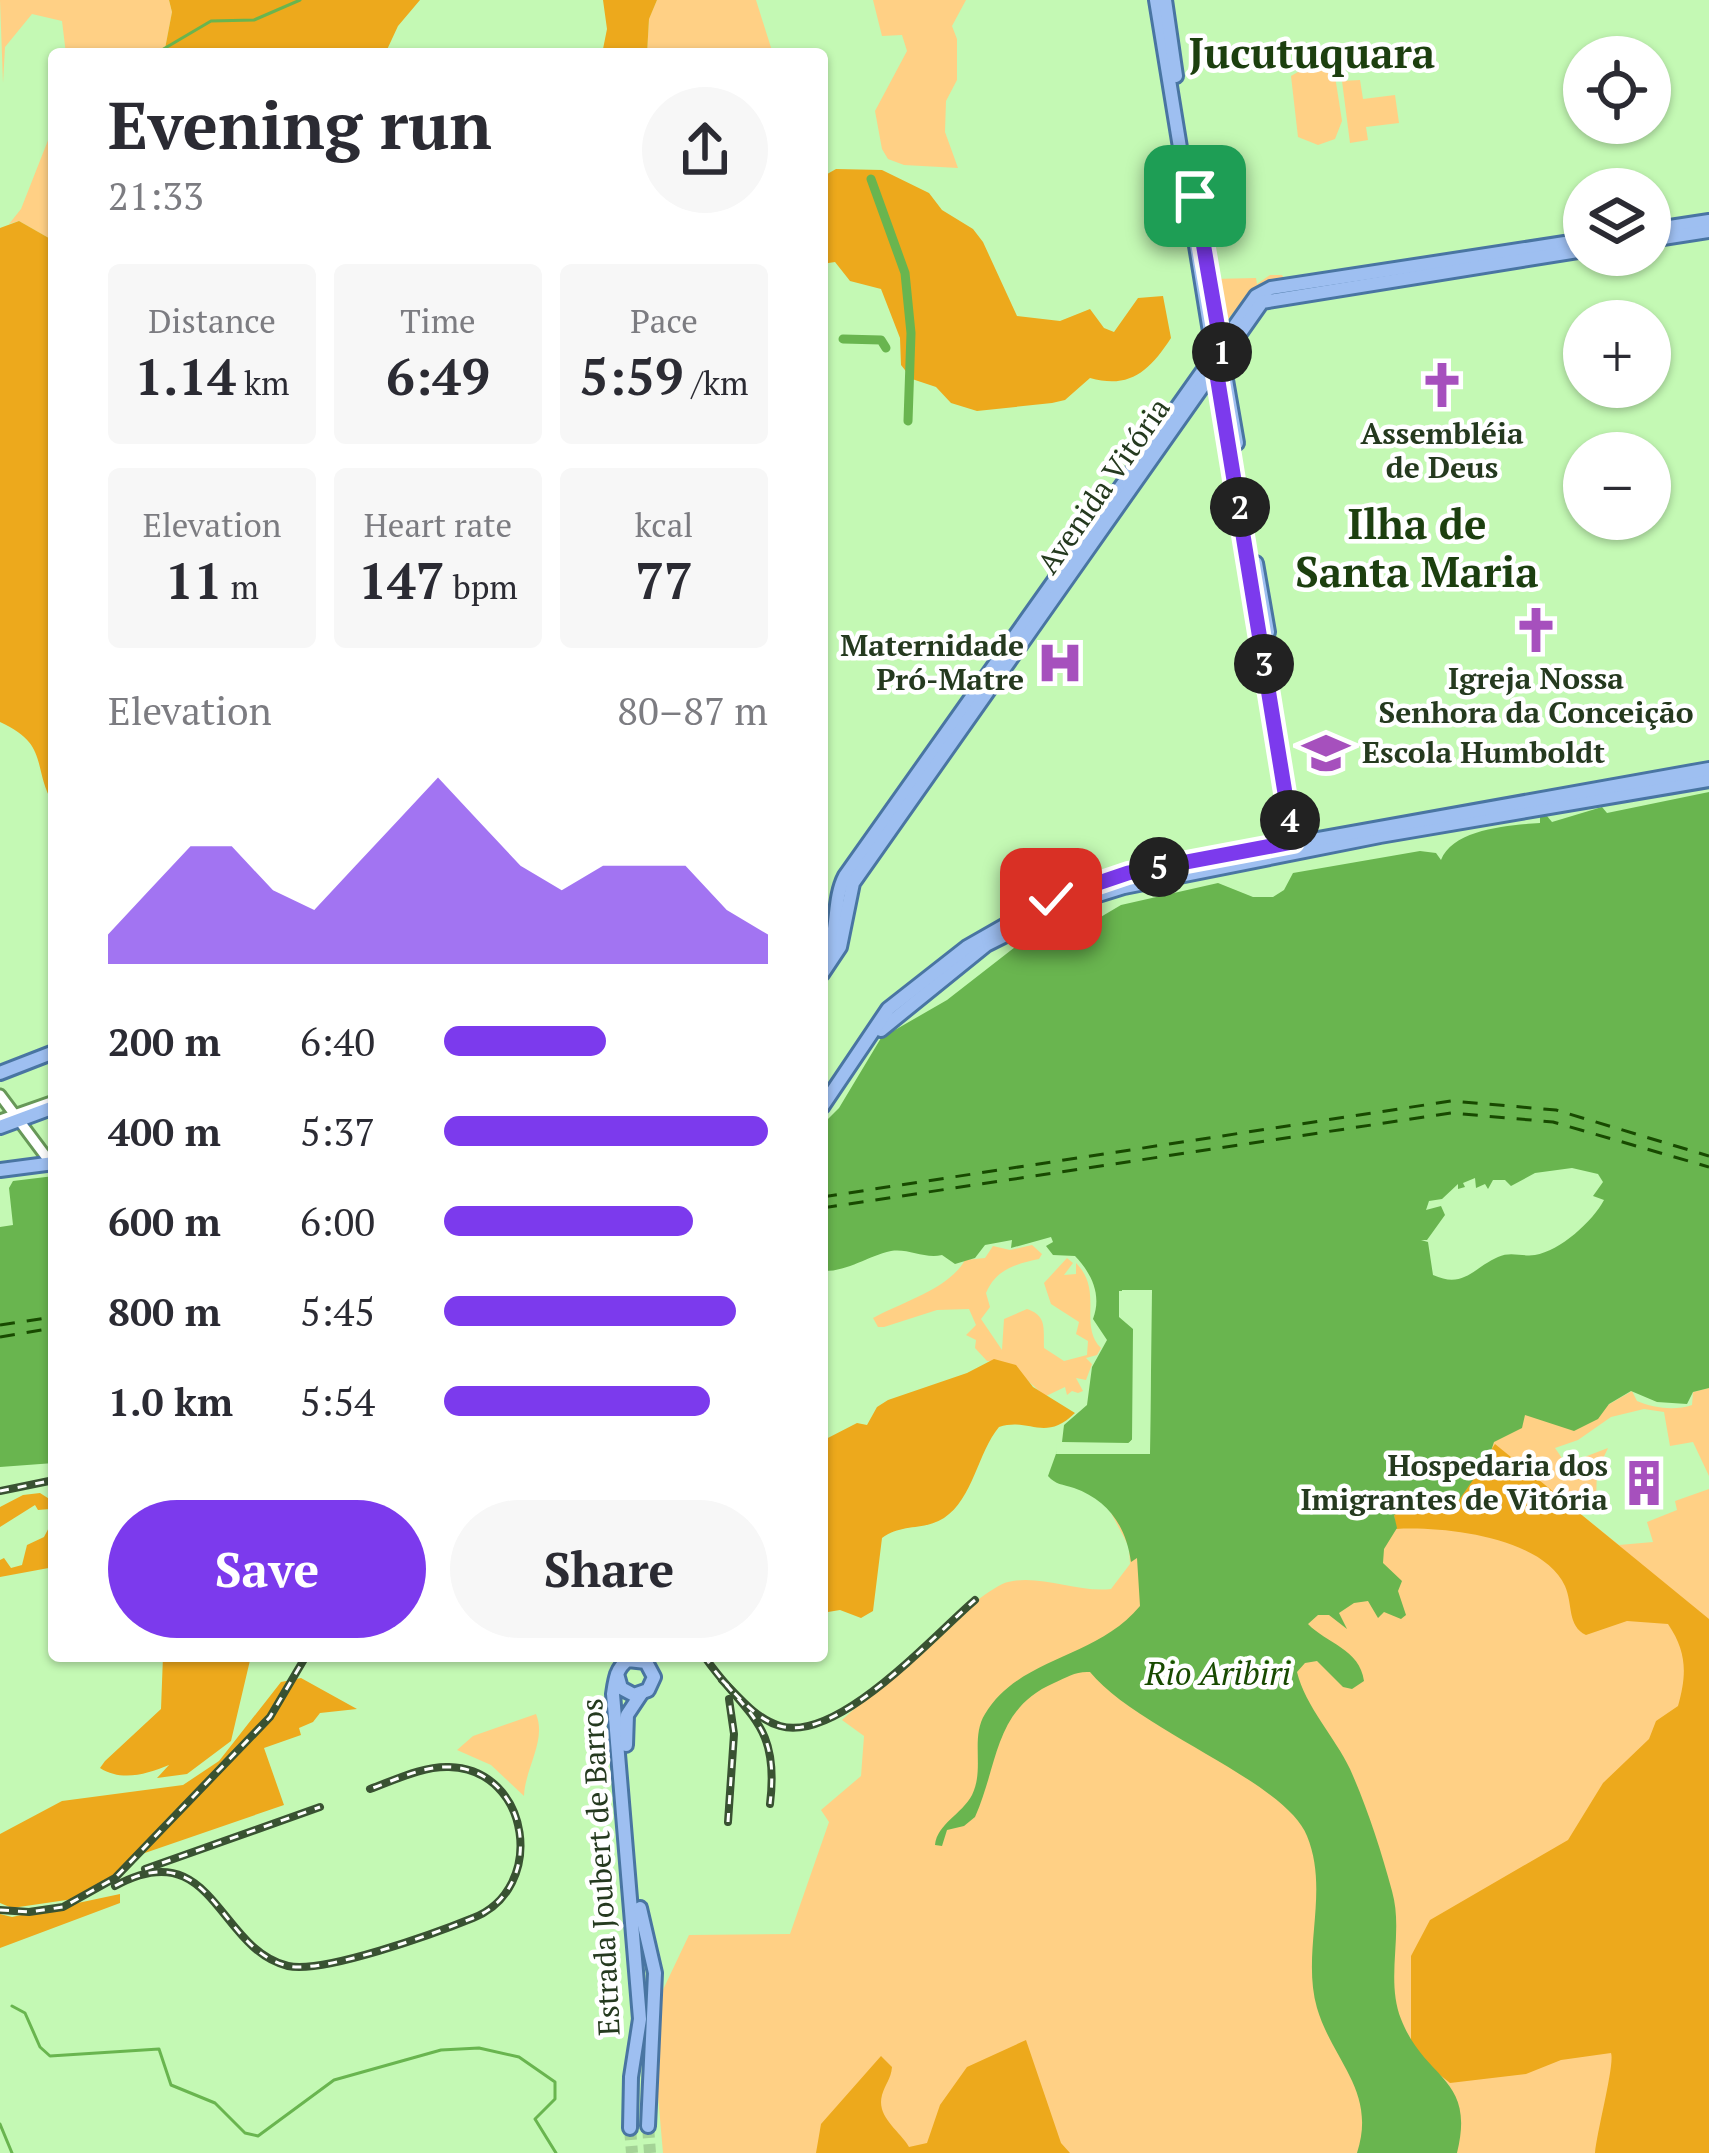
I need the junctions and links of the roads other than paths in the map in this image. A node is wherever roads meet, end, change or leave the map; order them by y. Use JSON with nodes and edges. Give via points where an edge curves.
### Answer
{"nodes":[{"id":1,"x":1160,"y":0,"type":"edge"},
{"id":2,"x":1707,"y":228,"type":"edge"},
{"id":3,"x":1671,"y":229,"type":"edge"},
{"id":4,"x":1671,"y":236,"type":"edge"},
{"id":5,"x":1563,"y":244,"type":"edge"},
{"id":6,"x":1563,"y":253,"type":"edge"},
{"id":7,"x":1295,"y":289,"type":"junction"},
{"id":8,"x":1218,"y":356,"type":"junction"},
{"id":9,"x":1203,"y":387,"type":"junction"},
{"id":10,"x":1220,"y":394,"type":"junction"},
{"id":11,"x":1249,"y":543,"type":"junction"},
{"id":12,"x":998,"y":669,"type":"junction"},
{"id":13,"x":1709,"y":769,"type":"edge"},
{"id":14,"x":1709,"y":781,"type":"edge"},
{"id":15,"x":1300,"y":844,"type":"junction"},
{"id":16,"x":828,"y":951,"type":"edge"},
{"id":17,"x":828,"y":965,"type":"edge"},
{"id":18,"x":48,"y":1054,"type":"edge"},
{"id":19,"x":0,"y":1073,"type":"edge"},
{"id":20,"x":0,"y":1095,"type":"edge"},
{"id":21,"x":828,"y":1105,"type":"edge"},
{"id":22,"x":48,"y":1106,"type":"edge"},
{"id":23,"x":15,"y":1118,"type":"junction"},
{"id":24,"x":0,"y":1123,"type":"edge"},
{"id":25,"x":48,"y":1158,"type":"edge"},
{"id":26,"x":48,"y":1163,"type":"edge"},
{"id":27,"x":0,"y":1170,"type":"edge"},
{"id":28,"x":626,"y":1662,"type":"edge"},
{"id":29,"x":646,"y":1662,"type":"edge"},
{"id":30,"x":617,"y":1674,"type":"junction"},
{"id":31,"x":641,"y":1694,"type":"junction"},
{"id":32,"x":648,"y":2126,"type":"tunnel mouth"},
{"id":33,"x":630,"y":2128,"type":"tunnel mouth"}],
"edges":[{"from":1,"to":8,"type":"main road"},
{"from":2,"to":3,"type":"main road"},
{"from":2,"to":4,"type":"main road"},
{"from":5,"to":7,"type":"main road","name":"Avenida Vitória"},
{"from":6,"to":7,"type":"main road","name":"Avenida Vitória"},
{"from":7,"to":8,"type":"main road","name":"Avenida Vitória","via":[[1258,294]]},
{"from":8,"to":9,"type":"main road","name":"Avenida Vitória"},
{"from":8,"to":10,"type":"main road"},
{"from":8,"to":11,"type":"main road"},
{"from":8,"to":12,"type":"main road","name":"Avenida Vitória"},
{"from":9,"to":10,"type":"main road"},
{"from":9,"to":12,"type":"main road","name":"Avenida Vitória"},
{"from":10,"to":11,"type":"main road"},
{"from":11,"to":15,"type":"main road"},
{"from":12,"to":16,"type":"main road","name":"Avenida Vitória","via":[[842,880]]},
{"from":12,"to":17,"type":"main road","name":"Avenida Vitória","via":[[853,883],[840,947]]},
{"from":13,"to":15,"type":"main road"},
{"from":14,"to":15,"type":"main road"},
{"from":15,"to":21,"type":"main road","via":[[1124,887],[1008,932],[886,1024]]},
{"from":18,"to":19,"type":"main road"},
{"from":20,"to":23,"type":"street"},
{"from":22,"to":23,"type":"main road"},
{"from":23,"to":24,"type":"main road"},
{"from":23,"to":25,"type":"street"},
{"from":26,"to":27,"type":"main road"},
{"from":28,"to":30,"type":"main road"},
{"from":29,"to":31,"type":"main road","via":[[654,1677]]},
{"from":30,"to":31,"type":"main road","via":[[623,1691]]},
{"from":30,"to":33,"type":"main road","name":"Estrada Joubert de Barros","via":[[640,2019]]},
{"from":31,"to":32,"type":"main road","name":"Estrada Joubert de Barros","via":[[625,1731],[642,1930],[655,1973]]}]}
